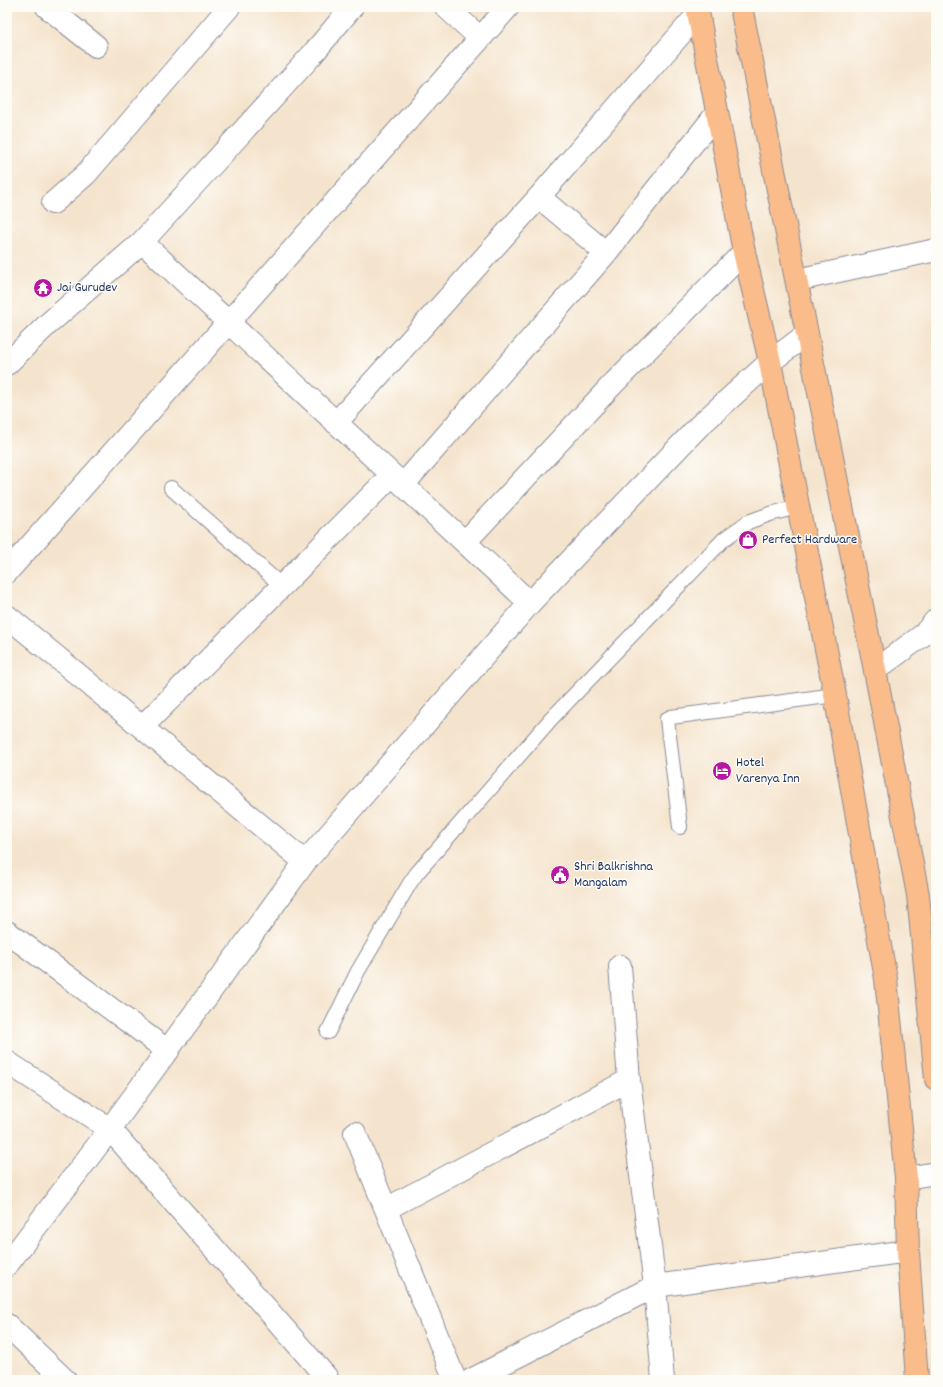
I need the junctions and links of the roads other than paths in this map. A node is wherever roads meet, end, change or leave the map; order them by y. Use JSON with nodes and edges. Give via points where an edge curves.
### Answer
{"nodes":[{"id":1,"x":47,"y":7,"type":"edge"},
{"id":2,"x":229,"y":7,"type":"edge"},
{"id":3,"x":352,"y":7,"type":"edge"},
{"id":4,"x":446,"y":7,"type":"edge"},
{"id":5,"x":508,"y":7,"type":"edge"},
{"id":6,"x":741,"y":7,"type":"edge"},
{"id":7,"x":697,"y":10,"type":"edge"},
{"id":8,"x":480,"y":38,"type":"junction"},
{"id":9,"x":96,"y":46,"type":"dead end"},
{"id":10,"x":717,"y":113,"type":"junction"},
{"id":11,"x":539,"y":197,"type":"junction"},
{"id":12,"x":52,"y":204,"type":"dead end"},
{"id":13,"x":142,"y":242,"type":"junction"},
{"id":14,"x":936,"y":250,"type":"edge"},
{"id":15,"x":744,"y":252,"type":"junction"},
{"id":16,"x":606,"y":253,"type":"junction"},
{"id":17,"x":796,"y":280,"type":"junction"},
{"id":18,"x":229,"y":322,"type":"junction"},
{"id":19,"x":807,"y":334,"type":"junction"},
{"id":20,"x":770,"y":362,"type":"junction"},
{"id":21,"x":7,"y":364,"type":"edge"},
{"id":22,"x":336,"y":423,"type":"junction"},
{"id":23,"x":398,"y":480,"type":"junction"},
{"id":24,"x":171,"y":488,"type":"dead end"},
{"id":25,"x":798,"y":508,"type":"junction"},
{"id":26,"x":465,"y":542,"type":"junction"},
{"id":27,"x":7,"y":572,"type":"edge"},
{"id":28,"x":282,"y":586,"type":"junction"},
{"id":29,"x":530,"y":604,"type":"junction"},
{"id":30,"x":7,"y":616,"type":"edge"},
{"id":31,"x":936,"y":620,"type":"edge"},
{"id":32,"x":874,"y":670,"type":"junction"},
{"id":33,"x":835,"y":695,"type":"junction"},
{"id":34,"x":142,"y":728,"type":"junction"},
{"id":35,"x":680,"y":827,"type":"dead end"},
{"id":36,"x":305,"y":862,"type":"junction"},
{"id":37,"x":7,"y":932,"type":"edge"},
{"id":38,"x":620,"y":966,"type":"dead end"},
{"id":39,"x":328,"y":1032,"type":"dead end"},
{"id":40,"x":168,"y":1051,"type":"junction"},
{"id":41,"x":7,"y":1062,"type":"edge"},
{"id":42,"x":936,"y":1079,"type":"edge"},
{"id":43,"x":629,"y":1080,"type":"junction"},
{"id":44,"x":110,"y":1129,"type":"junction"},
{"id":45,"x":355,"y":1133,"type":"dead end"},
{"id":46,"x":936,"y":1173,"type":"edge"},
{"id":47,"x":906,"y":1178,"type":"junction"},
{"id":48,"x":386,"y":1210,"type":"junction"},
{"id":49,"x":908,"y":1251,"type":"junction"},
{"id":50,"x":7,"y":1265,"type":"edge"},
{"id":51,"x":655,"y":1286,"type":"junction"},
{"id":52,"x":7,"y":1325,"type":"edge"},
{"id":53,"x":65,"y":1380,"type":"edge"},
{"id":54,"x":325,"y":1380,"type":"edge"},
{"id":55,"x":455,"y":1380,"type":"edge"},
{"id":56,"x":471,"y":1380,"type":"edge"},
{"id":57,"x":663,"y":1380,"type":"edge"},
{"id":58,"x":917,"y":1380,"type":"edge"}],
"edges":[{"from":1,"to":9,"type":"street"},
{"from":2,"to":12,"type":"street","via":[[86,174]]},
{"from":3,"to":13,"type":"street","via":[[311,56]]},
{"from":4,"to":8,"type":"street"},
{"from":5,"to":8,"type":"street"},
{"from":6,"to":17,"type":"main road"},
{"from":7,"to":10,"type":"main road"},
{"from":7,"to":11,"type":"street"},
{"from":8,"to":18,"type":"street"},
{"from":10,"to":15,"type":"main road"},
{"from":10,"to":16,"type":"street"},
{"from":11,"to":16,"type":"street"},
{"from":11,"to":22,"type":"street"},
{"from":13,"to":18,"type":"street"},
{"from":13,"to":21,"type":"street","via":[[48,324]]},
{"from":14,"to":17,"type":"street"},
{"from":15,"to":20,"type":"main road"},
{"from":15,"to":26,"type":"street","via":[[611,386]]},
{"from":16,"to":23,"type":"street"},
{"from":17,"to":19,"type":"main road"},
{"from":18,"to":22,"type":"street"},
{"from":18,"to":27,"type":"street"},
{"from":19,"to":20,"type":"street"},
{"from":19,"to":32,"type":"main road"},
{"from":20,"to":25,"type":"main road"},
{"from":20,"to":29,"type":"street","via":[[699,426]]},
{"from":22,"to":23,"type":"street"},
{"from":23,"to":26,"type":"street"},
{"from":23,"to":28,"type":"street"},
{"from":24,"to":28,"type":"lane"},
{"from":25,"to":33,"type":"main road"},
{"from":25,"to":39,"type":"lane","via":[[748,522],[724,539],[551,719],[417,873],[358,971]]},
{"from":26,"to":29,"type":"street"},
{"from":28,"to":34,"type":"street"},
{"from":29,"to":36,"type":"street"},
{"from":30,"to":34,"type":"street"},
{"from":31,"to":32,"type":"street","via":[[923,635]]},
{"from":32,"to":42,"type":"main road","via":[[918,895]]},
{"from":33,"to":35,"type":"lane","via":[[667,719]]},
{"from":33,"to":47,"type":"main road","via":[[886,979]]},
{"from":34,"to":36,"type":"street"},
{"from":36,"to":40,"type":"street"},
{"from":37,"to":40,"type":"street"},
{"from":38,"to":43,"type":"street"},
{"from":40,"to":44,"type":"street"},
{"from":41,"to":44,"type":"street"},
{"from":43,"to":48,"type":"street"},
{"from":43,"to":51,"type":"street"},
{"from":44,"to":50,"type":"street"},
{"from":44,"to":54,"type":"street","via":[[327,1378]]},
{"from":45,"to":48,"type":"street"},
{"from":46,"to":47,"type":"street"},
{"from":47,"to":49,"type":"main road"},
{"from":48,"to":55,"type":"street"},
{"from":49,"to":51,"type":"street"},
{"from":49,"to":58,"type":"main road"},
{"from":51,"to":56,"type":"street"},
{"from":51,"to":57,"type":"street"},
{"from":52,"to":53,"type":"street"}]}
